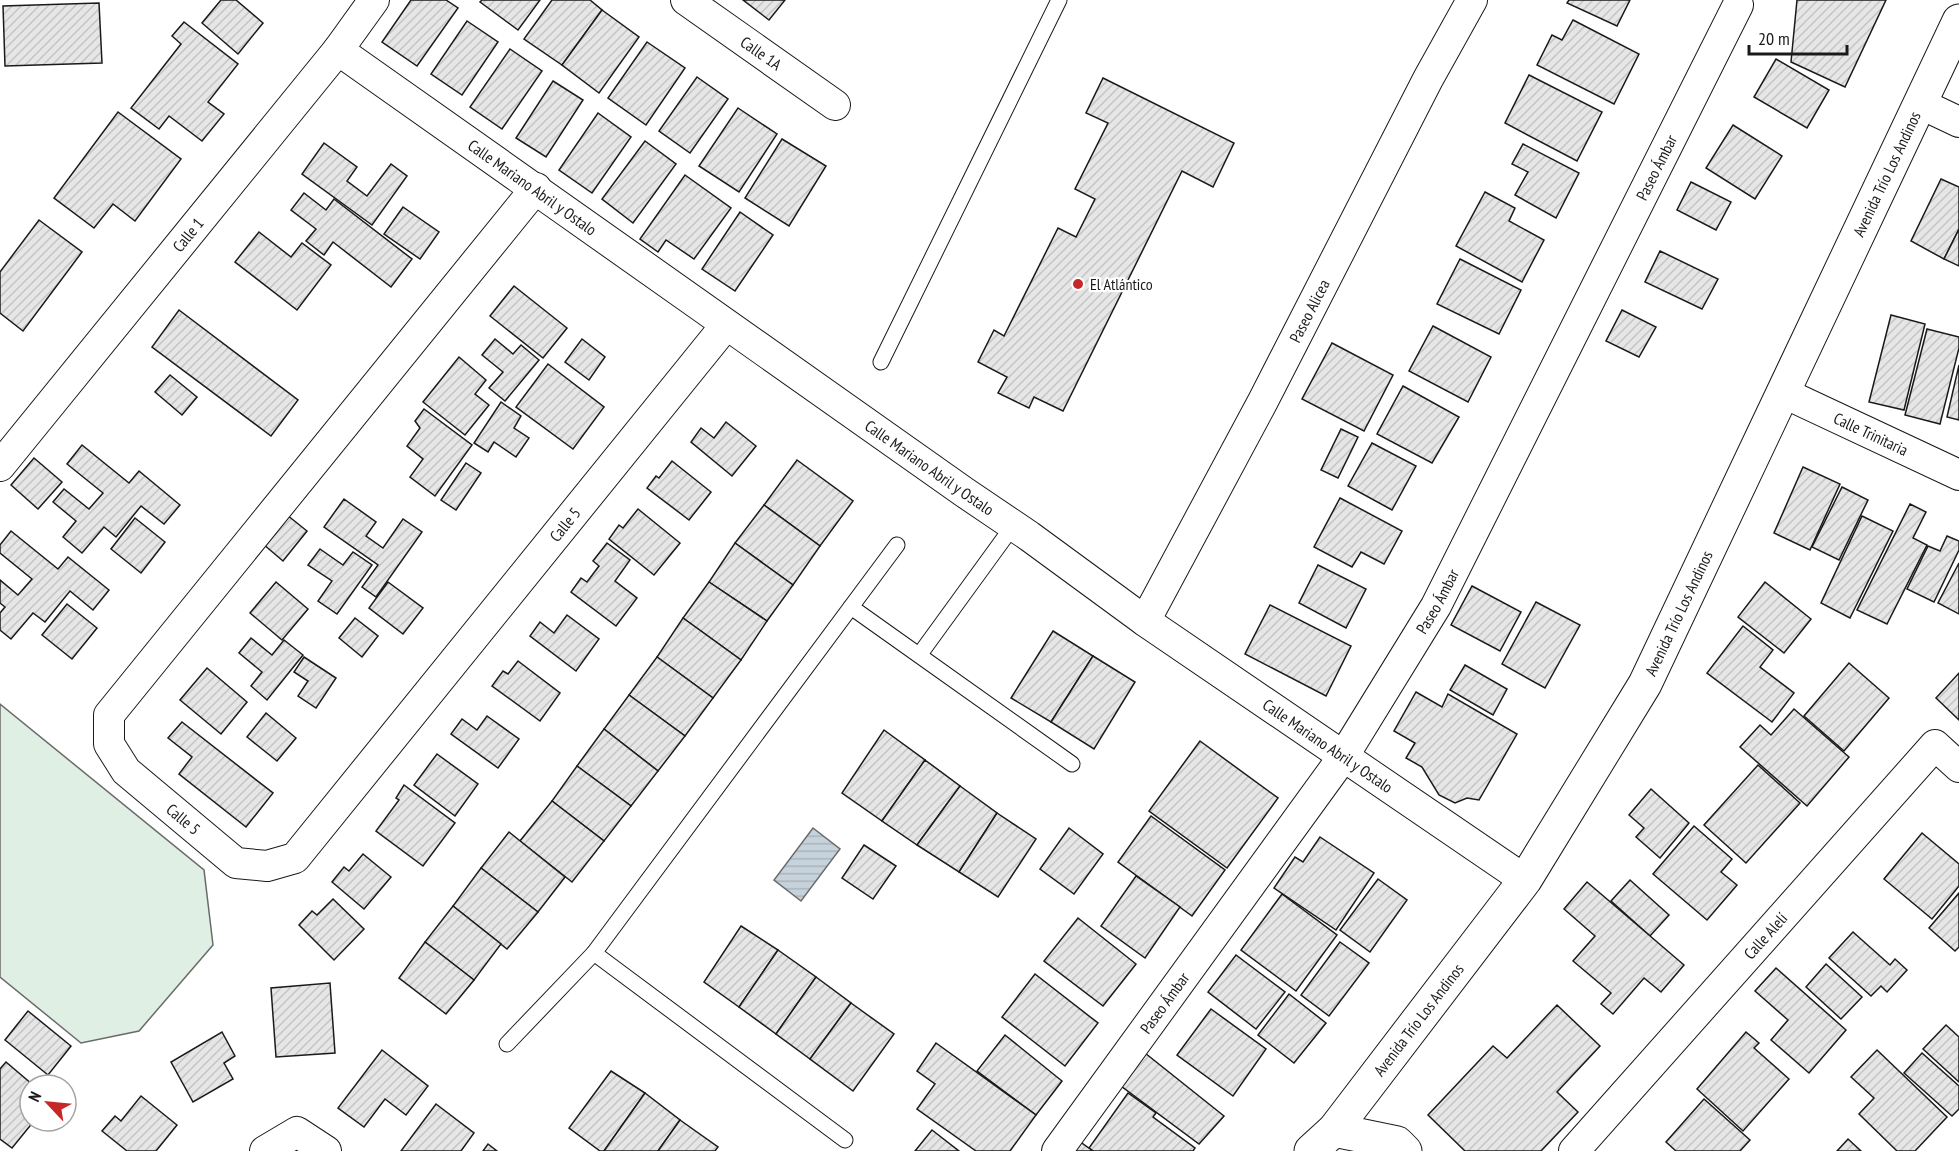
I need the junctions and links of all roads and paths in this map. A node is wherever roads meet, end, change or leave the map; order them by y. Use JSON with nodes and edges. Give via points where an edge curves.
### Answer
{"nodes":[{"id":1,"x":374,"y":0,"type":"edge"},
{"id":2,"x":686,"y":0,"type":"edge"},
{"id":3,"x":1059,"y":0,"type":"edge"},
{"id":4,"x":1472,"y":0,"type":"edge"},
{"id":5,"x":1738,"y":5,"type":"dead end"},
{"id":6,"x":1959,"y":21,"type":"edge"},
{"id":7,"x":338,"y":50,"type":"junction"},
{"id":8,"x":1921,"y":104,"type":"junction"},
{"id":9,"x":834,"y":105,"type":"dead end"},
{"id":10,"x":1959,"y":122,"type":"edge"},
{"id":11,"x":536,"y":188,"type":"junction"},
{"id":12,"x":726,"y":325,"type":"junction"},
{"id":13,"x":881,"y":362,"type":"dead end"},
{"id":14,"x":1784,"y":393,"type":"junction"},
{"id":15,"x":0,"y":466,"type":"edge"},
{"id":16,"x":1959,"y":475,"type":"edge"},
{"id":17,"x":1013,"y":526,"type":"junction"},
{"id":18,"x":897,"y":545,"type":"dead end"},
{"id":19,"x":851,"y":607,"type":"junction"},
{"id":20,"x":1145,"y":621,"type":"junction"},
{"id":21,"x":920,"y":654,"type":"junction"},
{"id":22,"x":1343,"y":757,"type":"junction"},
{"id":23,"x":1072,"y":764,"type":"dead end"},
{"id":24,"x":1959,"y":767,"type":"edge"},
{"id":25,"x":1525,"y":880,"type":"junction"},
{"id":26,"x":594,"y":953,"type":"junction"},
{"id":27,"x":507,"y":1044,"type":"dead end"},
{"id":28,"x":845,"y":1140,"type":"dead end"},
{"id":29,"x":1328,"y":1144,"type":"edge"},
{"id":30,"x":265,"y":1151,"type":"edge"},
{"id":31,"x":326,"y":1151,"type":"edge"},
{"id":32,"x":1057,"y":1151,"type":"edge"},
{"id":33,"x":1406,"y":1151,"type":"edge"},
{"id":34,"x":1574,"y":1151,"type":"edge"}],
"edges":[{"from":1,"to":7,"type":"street","name":"Calle 1"},
{"from":2,"to":9,"type":"street","name":"Calle 1A"},
{"from":3,"to":13,"type":"lane"},
{"from":4,"to":20,"type":"street","name":"Paseo Alicea"},
{"from":5,"to":22,"type":"street","name":"Paseo Ámbar","via":[[1436,606]]},
{"from":6,"to":8,"type":"street","name":"Avenida Trío Los Andinos"},
{"from":7,"to":11,"type":"street","name":"Calle Mariano Abril y Ostalo"},
{"from":7,"to":15,"type":"street","name":"Calle 1"},
{"from":8,"to":10,"type":"street"},
{"from":8,"to":14,"type":"street","name":"Avenida Trío Los Andinos"},
{"from":11,"to":12,"type":"street","name":"Calle Mariano Abril y Ostalo"},
{"from":11,"to":12,"type":"street","name":"Calle 5","via":[[108,715],[109,744],[126,771],[236,863],[267,866],[295,858]]},
{"from":12,"to":17,"type":"street","name":"Calle Mariano Abril y Ostalo"},
{"from":14,"to":16,"type":"street","name":"Calle Trinitaria"},
{"from":14,"to":25,"type":"street","name":"Avenida Trío Los Andinos","via":[[1645,684]]},
{"from":17,"to":20,"type":"street","name":"Calle Mariano Abril y Ostalo"},
{"from":17,"to":21,"type":"lane"},
{"from":18,"to":19,"type":"lane"},
{"from":19,"to":21,"type":"lane"},
{"from":19,"to":26,"type":"lane"},
{"from":20,"to":22,"type":"street","name":"Calle Mariano Abril y Ostalo"},
{"from":21,"to":23,"type":"lane"},
{"from":22,"to":25,"type":"street","name":"Calle Mariano Abril y Ostalo"},
{"from":22,"to":32,"type":"street","name":"Paseo Ámbar"},
{"from":24,"to":34,"type":"street","name":"Calle Alelí","via":[[1935,745]]},
{"from":25,"to":29,"type":"street","name":"Avenida Trío Los Andinos"},
{"from":26,"to":27,"type":"lane"},
{"from":26,"to":28,"type":"lane"},
{"from":29,"to":33,"type":"street","via":[[1397,1143]]},
{"from":30,"to":31,"type":"street","via":[[297,1132]]}]}
